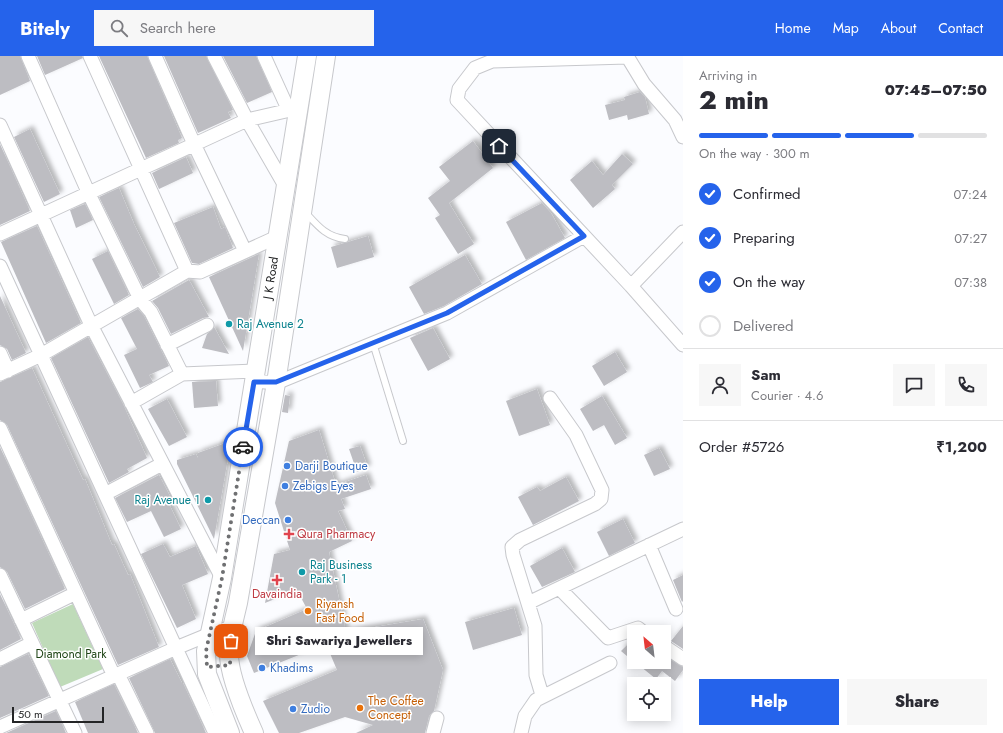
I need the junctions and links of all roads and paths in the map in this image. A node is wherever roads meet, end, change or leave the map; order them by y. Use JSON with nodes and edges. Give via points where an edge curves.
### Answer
{"nodes":[{"id":1,"x":28,"y":56,"type":"edge"},
{"id":2,"x":90,"y":56,"type":"edge"},
{"id":3,"x":155,"y":56,"type":"edge"},
{"id":4,"x":214,"y":56,"type":"edge"},
{"id":5,"x":264,"y":56,"type":"edge"},
{"id":6,"x":306,"y":56,"type":"edge"},
{"id":7,"x":326,"y":56,"type":"edge"},
{"id":8,"x":627,"y":57,"type":"edge"},
{"id":9,"x":295,"y":114,"type":"junction"},
{"id":10,"x":247,"y":120,"type":"junction"},
{"id":11,"x":0,"y":125,"type":"edge"},
{"id":12,"x":314,"y":127,"type":"junction"},
{"id":13,"x":683,"y":137,"type":"edge"},
{"id":14,"x":194,"y":144,"type":"junction"},
{"id":15,"x":142,"y":168,"type":"junction"},
{"id":16,"x":284,"y":184,"type":"junction"},
{"id":17,"x":89,"y":194,"type":"junction"},
{"id":18,"x":301,"y":209,"type":"junction"},
{"id":19,"x":40,"y":215,"type":"junction"},
{"id":20,"x":683,"y":232,"type":"edge"},
{"id":21,"x":0,"y":234,"type":"edge"},
{"id":22,"x":584,"y":236,"type":"junction"},
{"id":23,"x":277,"y":237,"type":"junction"},
{"id":24,"x":345,"y":240,"type":"dead end"},
{"id":25,"x":245,"y":251,"type":"junction"},
{"id":26,"x":0,"y":266,"type":"edge"},
{"id":27,"x":187,"y":271,"type":"junction"},
{"id":28,"x":630,"y":286,"type":"junction"},
{"id":29,"x":140,"y":299,"type":"junction"},
{"id":30,"x":91,"y":325,"type":"junction"},
{"id":31,"x":207,"y":325,"type":"dead end"},
{"id":32,"x":373,"y":343,"type":"junction"},
{"id":33,"x":167,"y":344,"type":"junction"},
{"id":34,"x":683,"y":345,"type":"edge"},
{"id":35,"x":0,"y":353,"type":"edge"},
{"id":36,"x":41,"y":355,"type":"junction"},
{"id":37,"x":4,"y":372,"type":"edge"},
{"id":38,"x":182,"y":374,"type":"junction"},
{"id":39,"x":255,"y":376,"type":"junction"},
{"id":40,"x":276,"y":382,"type":"junction"},
{"id":41,"x":550,"y":398,"type":"dead end"},
{"id":42,"x":131,"y":403,"type":"junction"},
{"id":43,"x":0,"y":428,"type":"edge"},
{"id":44,"x":403,"y":440,"type":"dead end"},
{"id":45,"x":162,"y":464,"type":"junction"},
{"id":46,"x":104,"y":494,"type":"junction"},
{"id":47,"x":683,"y":530,"type":"edge"},
{"id":48,"x":649,"y":546,"type":"junction"},
{"id":49,"x":0,"y":575,"type":"edge"},
{"id":50,"x":222,"y":578,"type":"junction"},
{"id":51,"x":560,"y":590,"type":"junction"},
{"id":52,"x":76,"y":593,"type":"junction"},
{"id":53,"x":528,"y":603,"type":"junction"},
{"id":54,"x":676,"y":609,"type":"dead end"},
{"id":55,"x":21,"y":620,"type":"junction"},
{"id":56,"x":232,"y":627,"type":"junction"},
{"id":57,"x":627,"y":632,"type":"edge"},
{"id":58,"x":210,"y":634,"type":"junction"},
{"id":59,"x":32,"y":643,"type":"junction"},
{"id":60,"x":176,"y":648,"type":"junction"},
{"id":61,"x":671,"y":651,"type":"edge"},
{"id":62,"x":683,"y":659,"type":"edge"},
{"id":63,"x":0,"y":660,"type":"edge"},
{"id":64,"x":610,"y":662,"type":"dead end"},
{"id":65,"x":230,"y":665,"type":"junction"},
{"id":66,"x":207,"y":667,"type":"junction"},
{"id":67,"x":116,"y":675,"type":"junction"},
{"id":68,"x":542,"y":695,"type":"junction"},
{"id":69,"x":60,"y":700,"type":"junction"},
{"id":70,"x":437,"y":718,"type":"dead end"},
{"id":71,"x":7,"y":728,"type":"edge"},
{"id":72,"x":75,"y":733,"type":"edge"},
{"id":73,"x":147,"y":733,"type":"edge"},
{"id":74,"x":215,"y":733,"type":"edge"},
{"id":75,"x":230,"y":733,"type":"edge"},
{"id":76,"x":254,"y":733,"type":"edge"},
{"id":77,"x":433,"y":733,"type":"edge"},
{"id":78,"x":521,"y":733,"type":"edge"}],
"edges":[{"from":1,"to":17,"type":"street"},
{"from":2,"to":15,"type":"street"},
{"from":3,"to":14,"type":"street"},
{"from":4,"to":10,"type":"street"},
{"from":5,"to":9,"type":"street"},
{"from":6,"to":9,"type":"main road","name":"J K Road"},
{"from":7,"to":12,"type":"main road","name":"J K Road"},
{"from":8,"to":13,"type":"street","via":[[644,84],[675,120]]},
{"from":8,"to":22,"type":"street","via":[[492,61],[474,68],[459,89],[457,100]]},
{"from":9,"to":10,"type":"street"},
{"from":9,"to":12,"type":"main road"},
{"from":9,"to":16,"type":"main road","name":"J K Road"},
{"from":10,"to":14,"type":"street"},
{"from":10,"to":16,"type":"street"},
{"from":11,"to":19,"type":"street"},
{"from":12,"to":18,"type":"main road","name":"J K Road"},
{"from":14,"to":15,"type":"street"},
{"from":14,"to":25,"type":"street"},
{"from":15,"to":17,"type":"street"},
{"from":15,"to":27,"type":"street"},
{"from":16,"to":23,"type":"main road","name":"J K Road"},
{"from":17,"to":19,"type":"street"},
{"from":17,"to":29,"type":"street"},
{"from":18,"to":24,"type":"lane","via":[[325,234]]},
{"from":18,"to":40,"type":"main road","name":"J K Road"},
{"from":19,"to":21,"type":"street"},
{"from":19,"to":30,"type":"street"},
{"from":20,"to":28,"type":"street"},
{"from":22,"to":28,"type":"street"},
{"from":22,"to":32,"type":"street","via":[[447,313]]},
{"from":23,"to":25,"type":"street"},
{"from":23,"to":39,"type":"main road","name":"J K Road"},
{"from":25,"to":27,"type":"street","via":[[200,272]]},
{"from":26,"to":36,"type":"street"},
{"from":27,"to":29,"type":"street"},
{"from":28,"to":34,"type":"street"},
{"from":29,"to":30,"type":"street"},
{"from":29,"to":33,"type":"street","via":[[151,312]]},
{"from":30,"to":36,"type":"street"},
{"from":30,"to":42,"type":"street"},
{"from":31,"to":33,"type":"street"},
{"from":32,"to":40,"type":"street"},
{"from":32,"to":44,"type":"lane"},
{"from":33,"to":38,"type":"street"},
{"from":35,"to":37,"type":"street"},
{"from":36,"to":37,"type":"street"},
{"from":36,"to":46,"type":"street"},
{"from":38,"to":39,"type":"street"},
{"from":38,"to":42,"type":"street"},
{"from":39,"to":40,"type":"street"},
{"from":39,"to":50,"type":"main road","name":"J K Road"},
{"from":40,"to":56,"type":"main road","name":"J K Road"},
{"from":41,"to":53,"type":"street","via":[[576,436],[602,490],[601,499],[595,504],[520,540],[512,547]]},
{"from":42,"to":45,"type":"street"},
{"from":43,"to":52,"type":"street"},
{"from":45,"to":46,"type":"street"},
{"from":45,"to":50,"type":"street"},
{"from":46,"to":60,"type":"street"},
{"from":47,"to":48,"type":"street"},
{"from":48,"to":51,"type":"street"},
{"from":48,"to":54,"type":"street"},
{"from":49,"to":55,"type":"street"},
{"from":50,"to":58,"type":"main road","name":"J K Road"},
{"from":51,"to":53,"type":"street"},
{"from":51,"to":57,"type":"street","via":[[608,638]]},
{"from":52,"to":55,"type":"street"},
{"from":52,"to":67,"type":"street"},
{"from":53,"to":68,"type":"street","via":[[537,636],[536,675]]},
{"from":55,"to":59,"type":"street"},
{"from":56,"to":58,"type":"street"},
{"from":56,"to":65,"type":"main road","name":"J K Road"},
{"from":58,"to":60,"type":"street"},
{"from":58,"to":66,"type":"main road","name":"J K Road","via":[[206,651]]},
{"from":59,"to":63,"type":"street"},
{"from":59,"to":69,"type":"street"},
{"from":60,"to":67,"type":"street"},
{"from":60,"to":74,"type":"street"},
{"from":61,"to":62,"type":"street"},
{"from":64,"to":68,"type":"street"},
{"from":65,"to":66,"type":"main road"},
{"from":65,"to":76,"type":"main road","name":"J K Road"},
{"from":66,"to":75,"type":"main road","name":"J K Road","via":[[207,674]]},
{"from":67,"to":69,"type":"street"},
{"from":67,"to":73,"type":"street"},
{"from":68,"to":78,"type":"street","via":[[525,716]]},
{"from":69,"to":71,"type":"street"},
{"from":69,"to":72,"type":"street"},
{"from":70,"to":77,"type":"street"}]}
